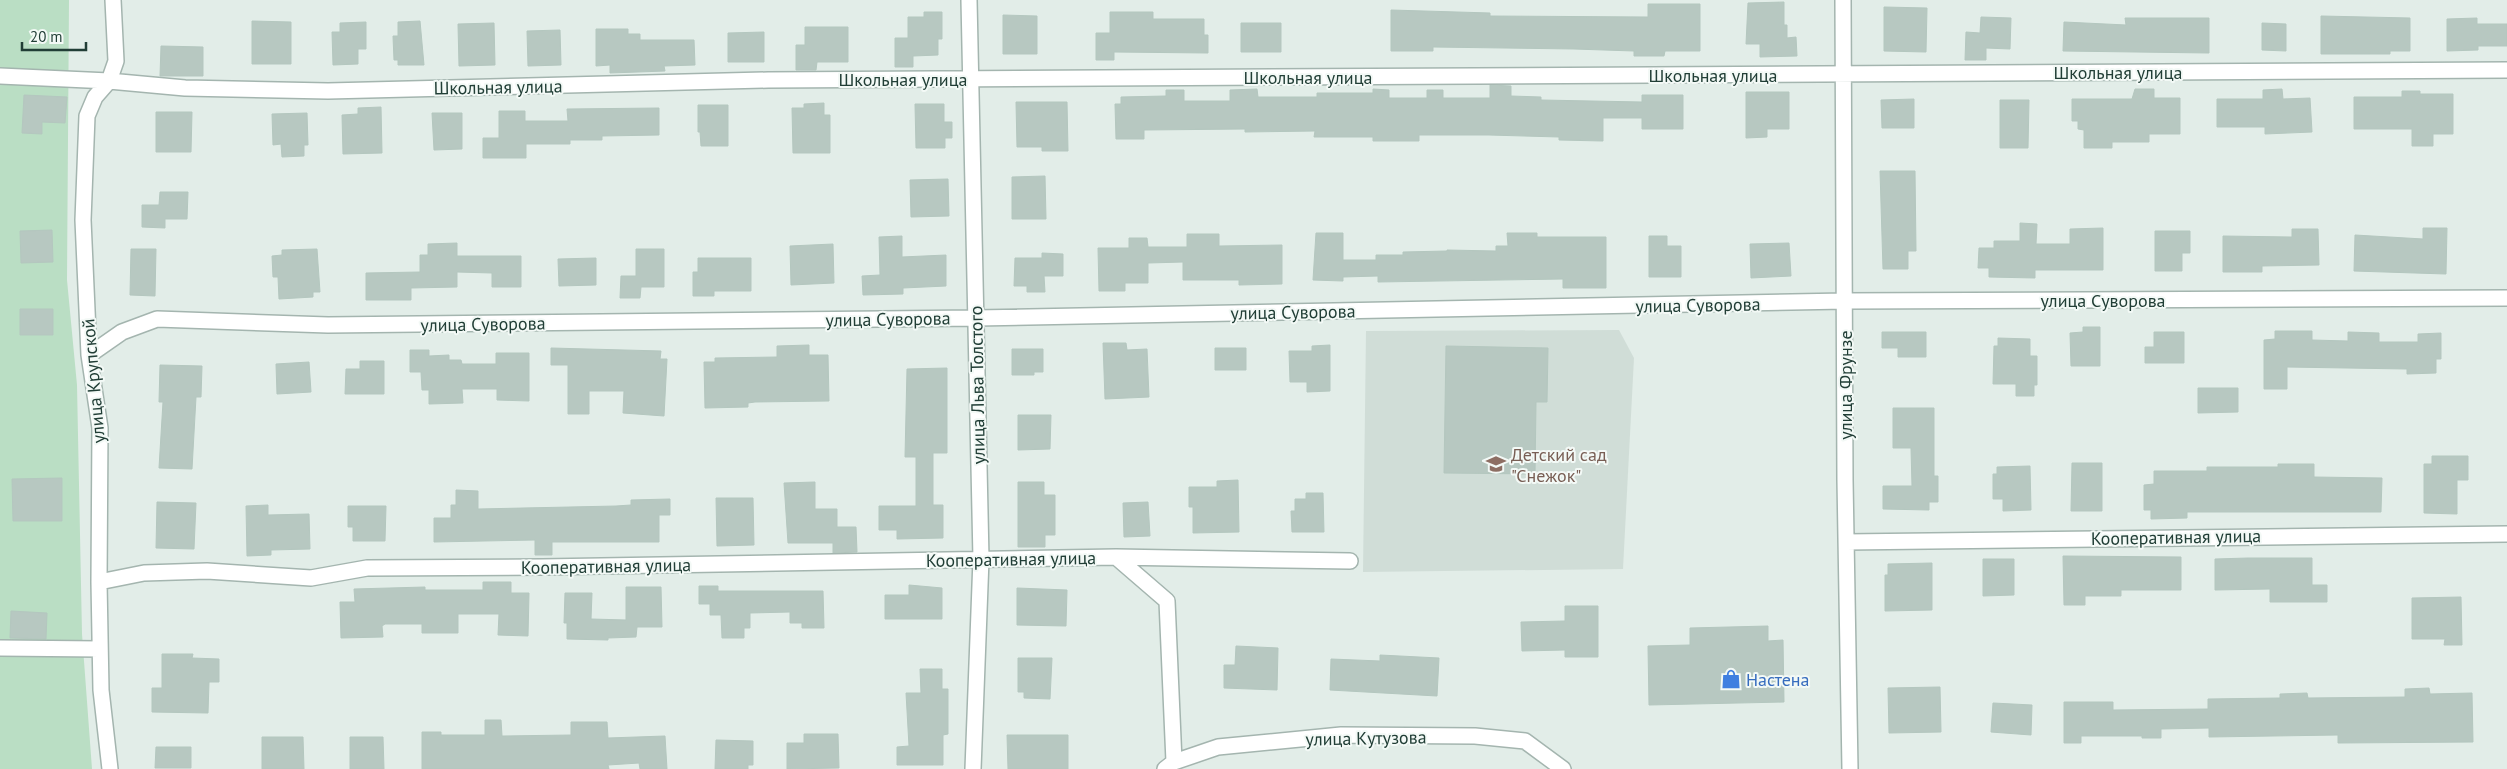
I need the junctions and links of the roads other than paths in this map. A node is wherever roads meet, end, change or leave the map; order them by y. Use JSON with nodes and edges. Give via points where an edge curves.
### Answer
{"nodes":[{"id":1,"x":113,"y":0,"type":"edge"},
{"id":2,"x":969,"y":0,"type":"edge"},
{"id":3,"x":1843,"y":0,"type":"edge"},
{"id":4,"x":2507,"y":70,"type":"edge"},
{"id":5,"x":1843,"y":74,"type":"junction"},
{"id":6,"x":0,"y":76,"type":"edge"},
{"id":7,"x":971,"y":78,"type":"junction"},
{"id":8,"x":109,"y":81,"type":"junction"},
{"id":9,"x":2507,"y":298,"type":"edge"},
{"id":10,"x":1845,"y":301,"type":"junction"},
{"id":11,"x":976,"y":318,"type":"junction"},
{"id":12,"x":89,"y":355,"type":"junction"},
{"id":13,"x":2507,"y":534,"type":"edge"},
{"id":14,"x":1846,"y":542,"type":"junction"},
{"id":15,"x":1116,"y":557,"type":"junction"},
{"id":16,"x":981,"y":559,"type":"junction"},
{"id":17,"x":1350,"y":561,"type":"dead end"},
{"id":18,"x":98,"y":582,"type":"junction"},
{"id":19,"x":0,"y":648,"type":"edge"},
{"id":20,"x":100,"y":649,"type":"junction"},
{"id":21,"x":1169,"y":766,"type":"edge"},
{"id":22,"x":110,"y":769,"type":"edge"},
{"id":23,"x":973,"y":769,"type":"edge"},
{"id":24,"x":1563,"y":769,"type":"edge"},
{"id":25,"x":1850,"y":769,"type":"edge"}],
"edges":[{"from":1,"to":8,"type":"street","name":"улица Крупской","via":[[116,61]]},
{"from":2,"to":7,"type":"street","name":"улица Льва Толстого"},
{"from":3,"to":5,"type":"street","name":"улица Фрунзе"},
{"from":4,"to":5,"type":"street","name":"Школьная улица"},
{"from":5,"to":7,"type":"street","name":"Школьная улица"},
{"from":5,"to":10,"type":"street","name":"улица Фрунзе"},
{"from":6,"to":8,"type":"street","name":"Школьная улица"},
{"from":7,"to":8,"type":"street","name":"Школьная улица","via":[[328,91],[185,88]]},
{"from":7,"to":11,"type":"street","name":"улица Льва Толстого"},
{"from":8,"to":12,"type":"street","name":"улица Крупской","via":[[95,97],[86,116],[83,220]]},
{"from":9,"to":10,"type":"street","name":"улица Суворова"},
{"from":10,"to":11,"type":"street","name":"улица Суворова"},
{"from":10,"to":14,"type":"street","name":"улица Фрунзе"},
{"from":11,"to":12,"type":"street","name":"улица Суворова","via":[[328,326],[157,318],[122,332]]},
{"from":11,"to":16,"type":"street","name":"улица Льва Толстого"},
{"from":12,"to":18,"type":"street","name":"улица Крупской","via":[[100,428]]},
{"from":13,"to":14,"type":"street","name":"Кооперативная улица"},
{"from":14,"to":25,"type":"street","name":"улица Фрунзе"},
{"from":15,"to":16,"type":"street","name":"Кооперативная улица"},
{"from":15,"to":17,"type":"street","name":"Кооперативная улица"},
{"from":15,"to":21,"type":"street","name":"Кооперативная улица","via":[[1167,601]]},
{"from":16,"to":18,"type":"street","name":"Кооперативная улица","via":[[367,568],[311,578],[207,571],[144,573]]},
{"from":16,"to":23,"type":"street","name":"улица Льва Толстого"},
{"from":18,"to":20,"type":"street","name":"улица Крупской"},
{"from":19,"to":20,"type":"street"},
{"from":20,"to":22,"type":"street","name":"улица Крупской"},
{"from":21,"to":24,"type":"street","name":"улица Кутузова","via":[[1218,747],[1341,735],[1475,736],[1525,741]]}]}
